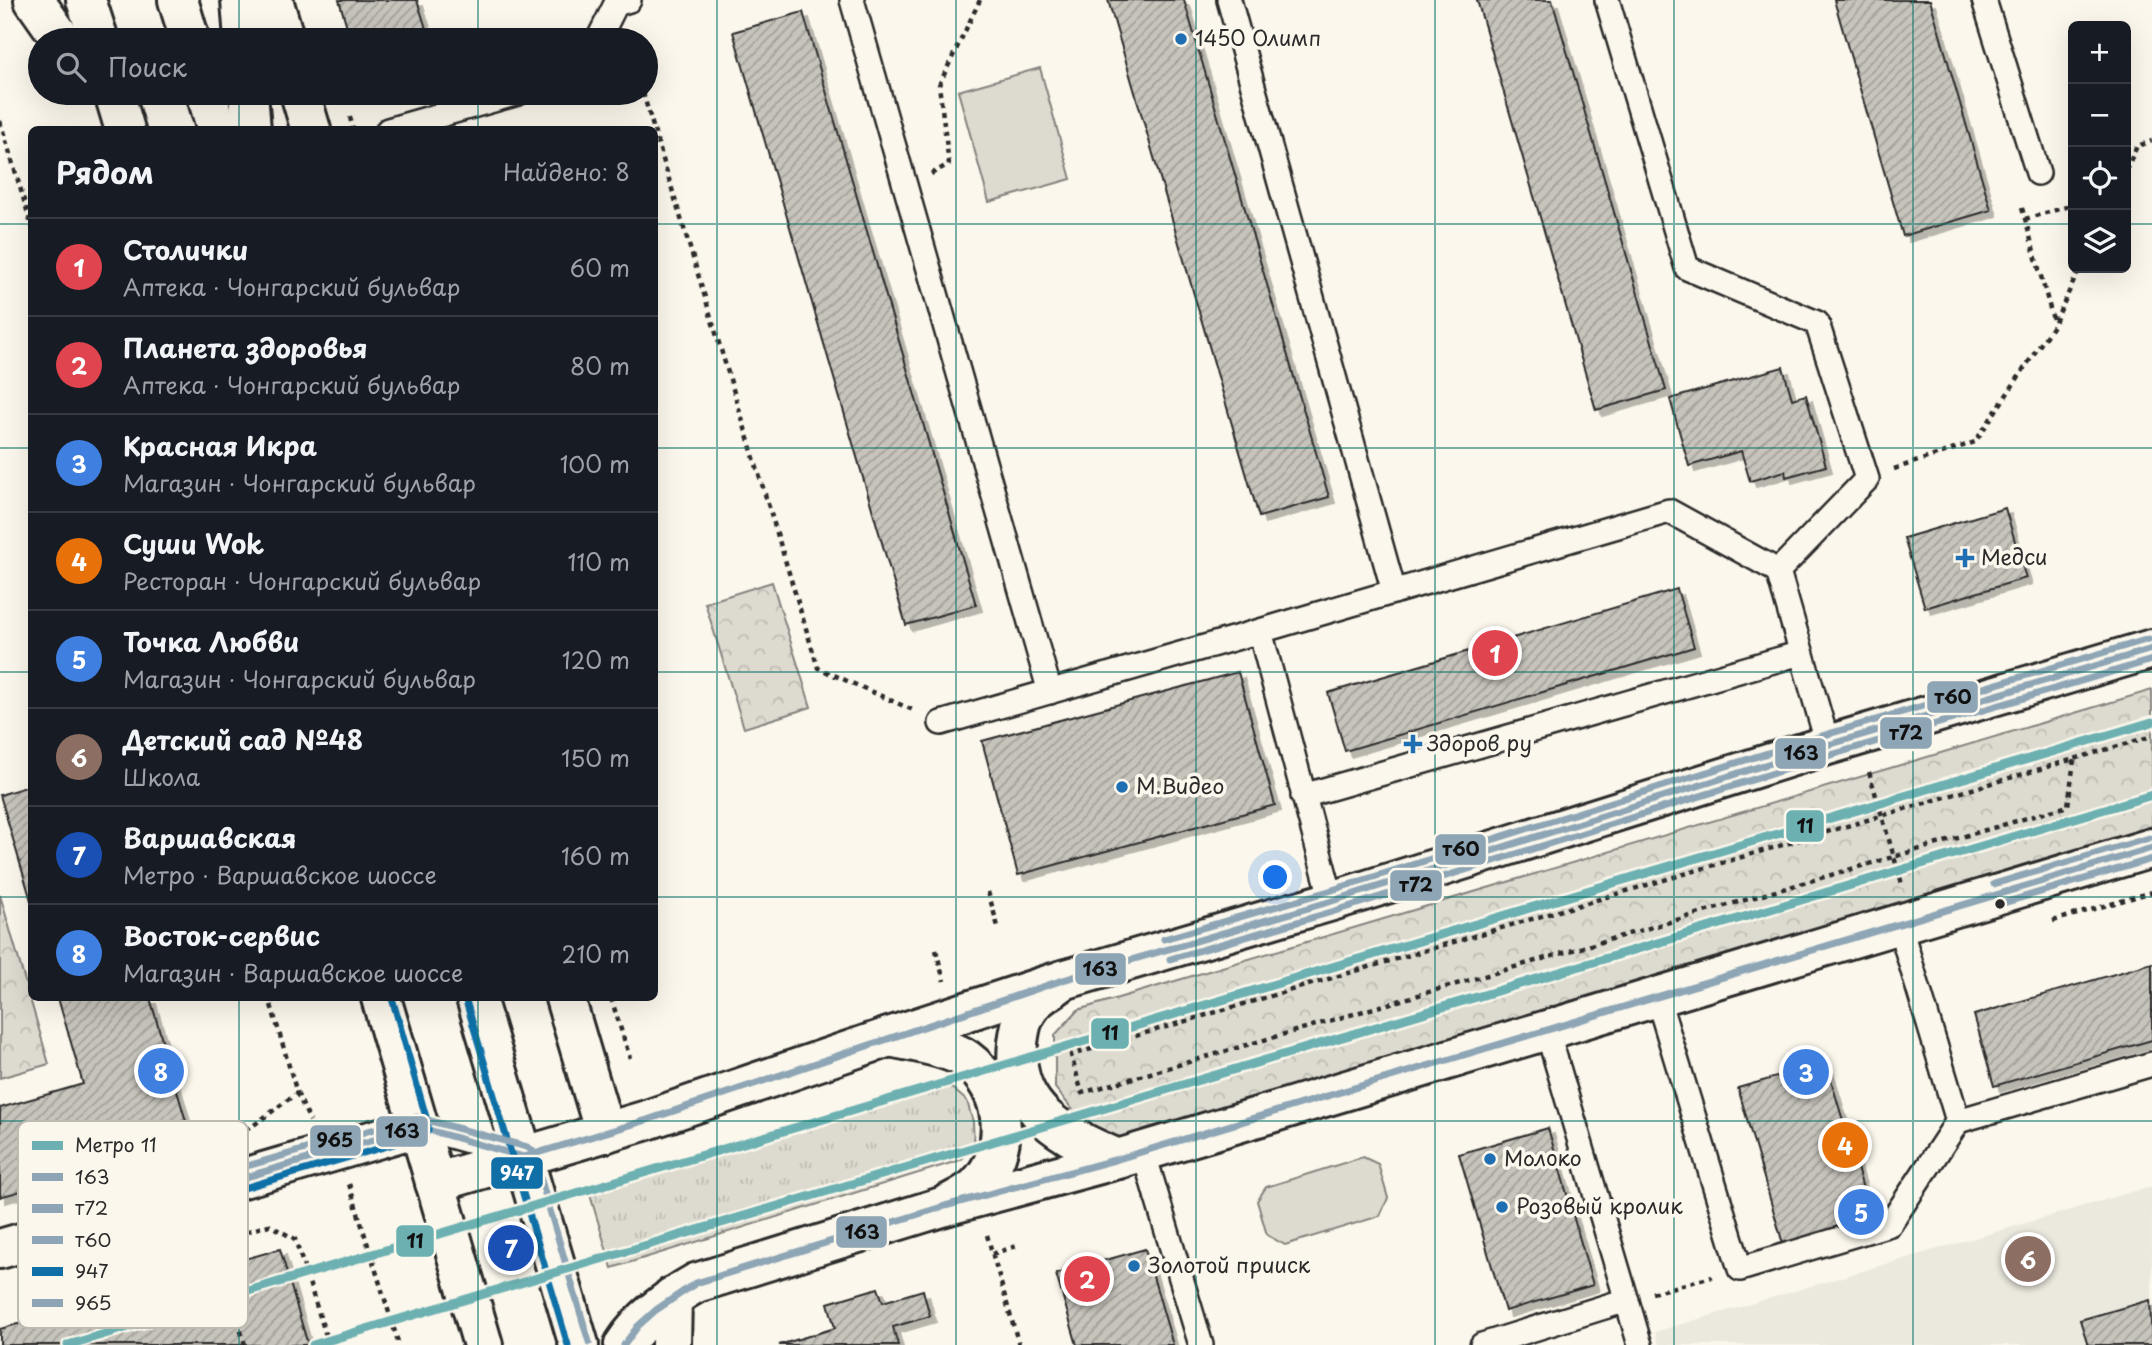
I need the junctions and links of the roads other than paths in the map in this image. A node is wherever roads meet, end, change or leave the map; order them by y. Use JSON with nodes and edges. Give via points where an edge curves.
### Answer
{"nodes":[{"id":1,"x":34,"y":0,"type":"edge"},
{"id":2,"x":86,"y":0,"type":"edge"},
{"id":3,"x":178,"y":0,"type":"edge"},
{"id":4,"x":241,"y":0,"type":"edge"},
{"id":5,"x":273,"y":0,"type":"edge"},
{"id":6,"x":629,"y":0,"type":"edge"},
{"id":7,"x":852,"y":0,"type":"edge"},
{"id":8,"x":1229,"y":0,"type":"edge"},
{"id":9,"x":1606,"y":0,"type":"edge"},
{"id":10,"x":1984,"y":0,"type":"edge"},
{"id":11,"x":54,"y":28,"type":"edge"},
{"id":12,"x":95,"y":28,"type":"edge"},
{"id":13,"x":186,"y":28,"type":"edge"},
{"id":14,"x":243,"y":28,"type":"edge"},
{"id":15,"x":281,"y":28,"type":"edge"},
{"id":16,"x":604,"y":28,"type":"edge"},
{"id":17,"x":209,"y":105,"type":"edge"},
{"id":18,"x":249,"y":105,"type":"edge"},
{"id":19,"x":304,"y":105,"type":"edge"},
{"id":20,"x":476,"y":105,"type":"edge"},
{"id":21,"x":215,"y":126,"type":"edge"},
{"id":22,"x":251,"y":126,"type":"edge"},
{"id":23,"x":310,"y":126,"type":"edge"},
{"id":24,"x":402,"y":126,"type":"edge"},
{"id":25,"x":2038,"y":173,"type":"dead end"},
{"id":26,"x":1778,"y":571,"type":"junction"},
{"id":27,"x":1394,"y":592,"type":"junction"},
{"id":28,"x":1260,"y":631,"type":"junction"},
{"id":29,"x":2152,"y":649,"type":"edge"},
{"id":30,"x":1801,"y":653,"type":"junction"},
{"id":31,"x":1050,"y":692,"type":"junction"},
{"id":32,"x":941,"y":723,"type":"road end"},
{"id":33,"x":1843,"y":741,"type":"junction"},
{"id":34,"x":1303,"y":796,"type":"junction"},
{"id":35,"x":2152,"y":848,"type":"edge"},
{"id":36,"x":1332,"y":901,"type":"junction"},
{"id":37,"x":1906,"y":922,"type":"junction"},
{"id":38,"x":1063,"y":980,"type":"junction"},
{"id":39,"x":1657,"y":996,"type":"junction"},
{"id":40,"x":382,"y":1001,"type":"edge"},
{"id":41,"x":477,"y":1001,"type":"edge"},
{"id":42,"x":566,"y":1001,"type":"edge"},
{"id":43,"x":1547,"y":1030,"type":"junction"},
{"id":44,"x":889,"y":1037,"type":"junction"},
{"id":45,"x":2152,"y":1064,"type":"edge"},
{"id":46,"x":1958,"y":1121,"type":"junction"},
{"id":47,"x":418,"y":1127,"type":"junction"},
{"id":48,"x":605,"y":1133,"type":"junction"},
{"id":49,"x":1131,"y":1155,"type":"junction"},
{"id":50,"x":524,"y":1157,"type":"junction"},
{"id":51,"x":248,"y":1177,"type":"edge"},
{"id":52,"x":435,"y":1183,"type":"junction"},
{"id":53,"x":945,"y":1206,"type":"junction"},
{"id":54,"x":18,"y":1244,"type":"edge"},
{"id":55,"x":0,"y":1249,"type":"edge"},
{"id":56,"x":672,"y":1297,"type":"junction"},
{"id":57,"x":1627,"y":1300,"type":"junction"},
{"id":58,"x":483,"y":1345,"type":"edge"},
{"id":59,"x":579,"y":1345,"type":"edge"},
{"id":60,"x":624,"y":1345,"type":"edge"},
{"id":61,"x":671,"y":1345,"type":"edge"},
{"id":62,"x":1201,"y":1345,"type":"edge"},
{"id":63,"x":1482,"y":1345,"type":"edge"},
{"id":64,"x":1640,"y":1345,"type":"edge"}],
"edges":[{"from":1,"to":11,"type":"main road"},
{"from":2,"to":12,"type":"main road"},
{"from":3,"to":13,"type":"main road"},
{"from":4,"to":14,"type":"main road"},
{"from":5,"to":15,"type":"main road"},
{"from":6,"to":16,"type":"lane","via":[[616,4]]},
{"from":7,"to":31,"type":"lane"},
{"from":8,"to":27,"type":"lane"},
{"from":9,"to":26,"type":"lane","via":[[1687,268],[1817,323],[1867,479]]},
{"from":10,"to":25,"type":"lane"},
{"from":17,"to":21,"type":"main road"},
{"from":18,"to":22,"type":"main road"},
{"from":19,"to":23,"type":"main road"},
{"from":20,"to":24,"type":"lane"},
{"from":26,"to":27,"type":"lane","via":[[1669,511]]},
{"from":26,"to":30,"type":"lane"},
{"from":27,"to":28,"type":"lane"},
{"from":28,"to":31,"type":"lane"},
{"from":28,"to":34,"type":"lane"},
{"from":29,"to":33,"type":"main road"},
{"from":30,"to":33,"type":"lane"},
{"from":30,"to":34,"type":"lane"},
{"from":31,"to":32,"type":"lane"},
{"from":33,"to":36,"type":"main road"},
{"from":34,"to":36,"type":"lane"},
{"from":35,"to":37,"type":"main road"},
{"from":36,"to":38,"type":"main road"},
{"from":37,"to":39,"type":"main road"},
{"from":37,"to":46,"type":"lane"},
{"from":38,"to":44,"type":"main road"},
{"from":38,"to":49,"type":"main road","via":[[1034,1002],[1021,1021],[1016,1063],[1029,1100],[1079,1142]]},
{"from":39,"to":43,"type":"main road"},
{"from":39,"to":46,"type":"lane","via":[[1740,1269],[1889,1224]]},
{"from":40,"to":47,"type":"main road"},
{"from":41,"to":50,"type":"main road"},
{"from":42,"to":48,"type":"main road"},
{"from":43,"to":49,"type":"main road"},
{"from":43,"to":57,"type":"lane"},
{"from":44,"to":48,"type":"main road"},
{"from":44,"to":53,"type":"main road","via":[[965,1058],[991,1085],[1003,1120],[997,1156],[984,1177],[977,1187]]},
{"from":45,"to":46,"type":"lane"},
{"from":47,"to":50,"type":"lane"},
{"from":47,"to":51,"type":"main road"},
{"from":47,"to":52,"type":"main road"},
{"from":48,"to":50,"type":"main road"},
{"from":49,"to":53,"type":"main road"},
{"from":49,"to":62,"type":"lane"},
{"from":50,"to":52,"type":"main road"},
{"from":50,"to":59,"type":"main road"},
{"from":52,"to":58,"type":"main road"},
{"from":53,"to":56,"type":"main road","via":[[695,1283]]},
{"from":54,"to":55,"type":"main road"},
{"from":56,"to":60,"type":"main road","via":[[633,1331]]},
{"from":56,"to":61,"type":"main road"},
{"from":57,"to":63,"type":"lane"},
{"from":57,"to":64,"type":"lane"}]}
